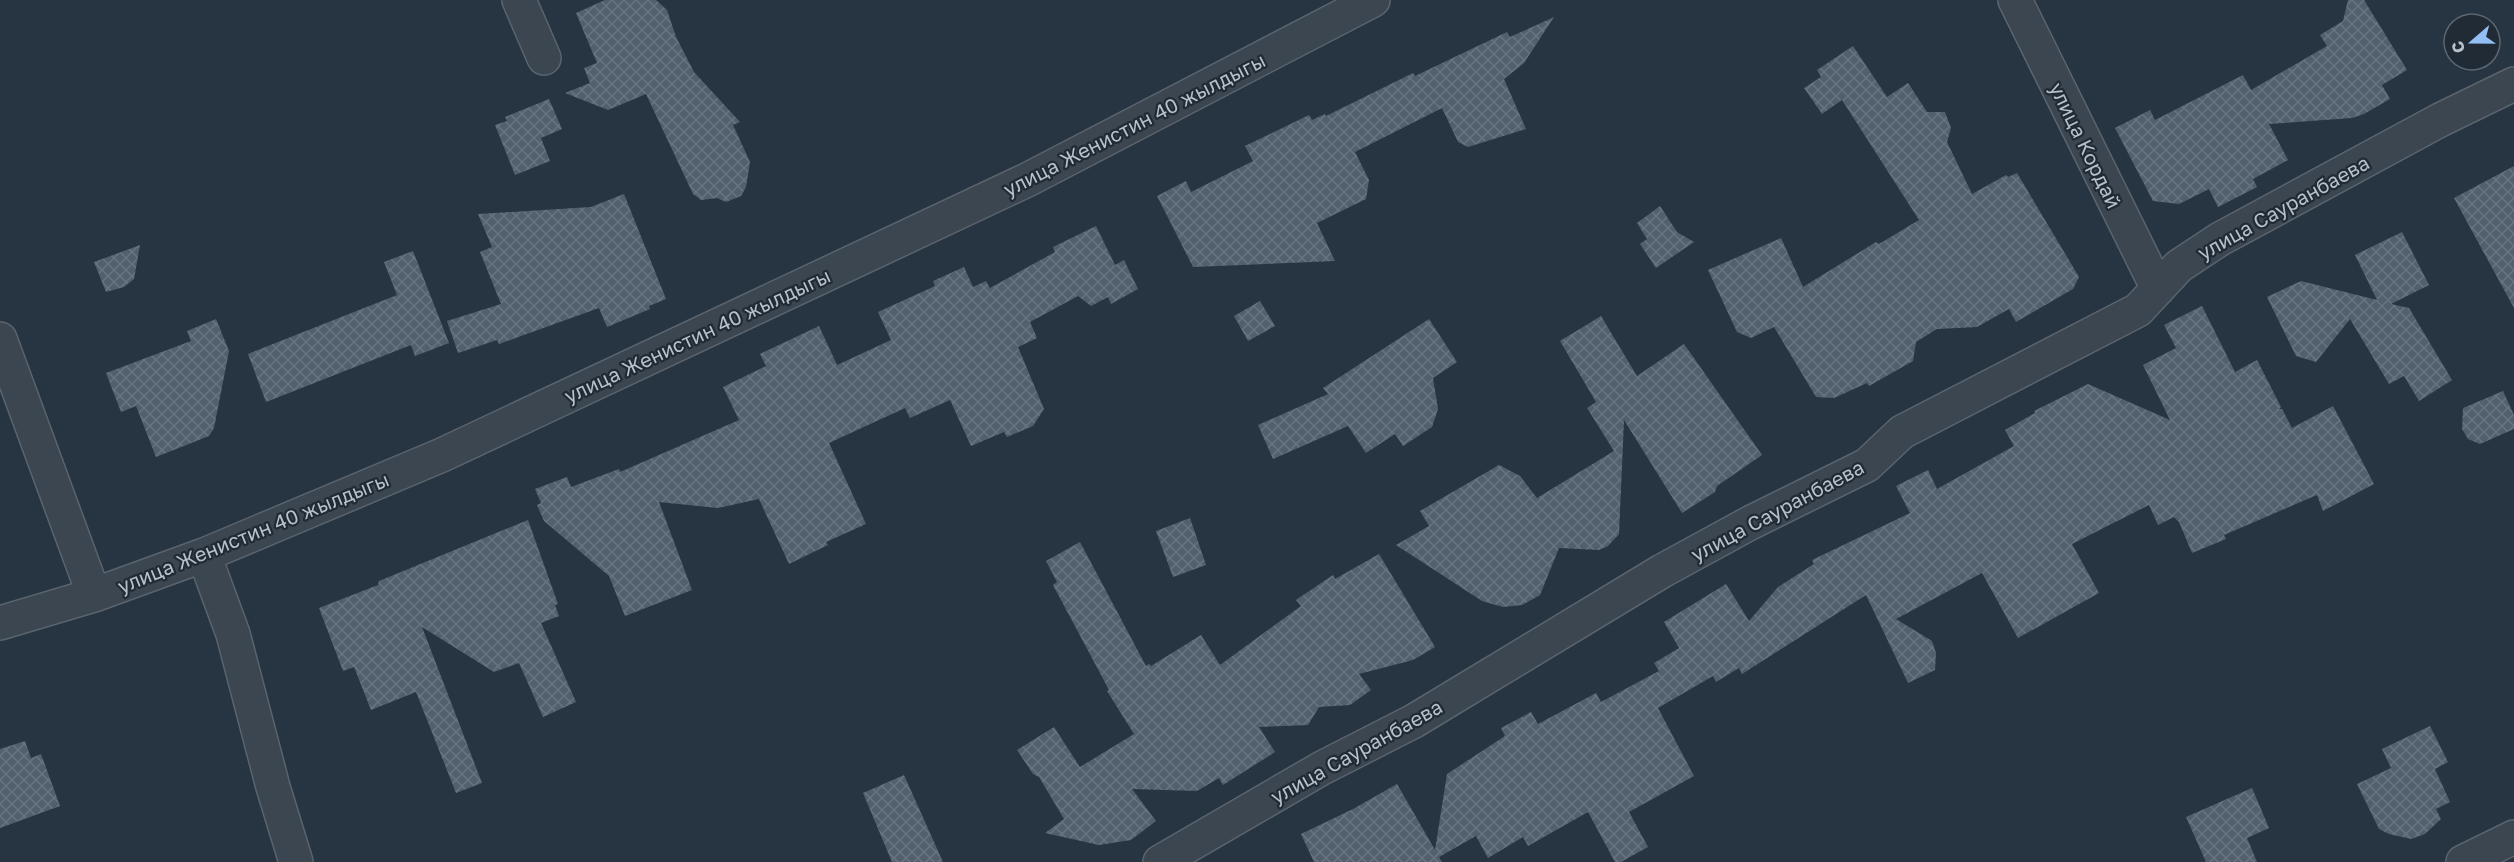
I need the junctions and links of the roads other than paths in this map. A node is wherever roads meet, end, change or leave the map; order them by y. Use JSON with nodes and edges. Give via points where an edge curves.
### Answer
{"nodes":[{"id":1,"x":519,"y":0,"type":"edge"},
{"id":2,"x":1372,"y":0,"type":"edge"},
{"id":3,"x":2015,"y":0,"type":"edge"},
{"id":4,"x":544,"y":58,"type":"dead end"},
{"id":5,"x":2514,"y":84,"type":"edge"},
{"id":6,"x":2158,"y":288,"type":"junction"},
{"id":7,"x":0,"y":339,"type":"edge"},
{"id":8,"x":204,"y":555,"type":"junction"},
{"id":9,"x":94,"y":595,"type":"junction"},
{"id":10,"x":0,"y":623,"type":"edge"},
{"id":11,"x":2514,"y":837,"type":"edge"},
{"id":12,"x":296,"y":862,"type":"edge"},
{"id":13,"x":1160,"y":862,"type":"edge"},
{"id":14,"x":2463,"y":862,"type":"edge"}],
"edges":[{"from":1,"to":4,"type":"street"},
{"from":2,"to":8,"type":"street","name":"улица Женистин 40 жылдыгы","via":[[1027,180],[442,455]]},
{"from":3,"to":6,"type":"street","name":"улица Кордай"},
{"from":5,"to":6,"type":"street","name":"улица Сауранбаева","via":[[2220,239],[2179,266]]},
{"from":6,"to":13,"type":"street","name":"улица Сауранбаева","via":[[2138,310],[1902,432],[1867,465],[1662,571],[1423,716],[1322,768]]},
{"from":7,"to":9,"type":"street"},
{"from":8,"to":9,"type":"street","name":"улица Женистин 40 жылдыгы"},
{"from":8,"to":12,"type":"street","via":[[233,634]]},
{"from":9,"to":10,"type":"street","name":"улица Женистин 40 жылдыгы"},
{"from":11,"to":14,"type":"street"}]}
